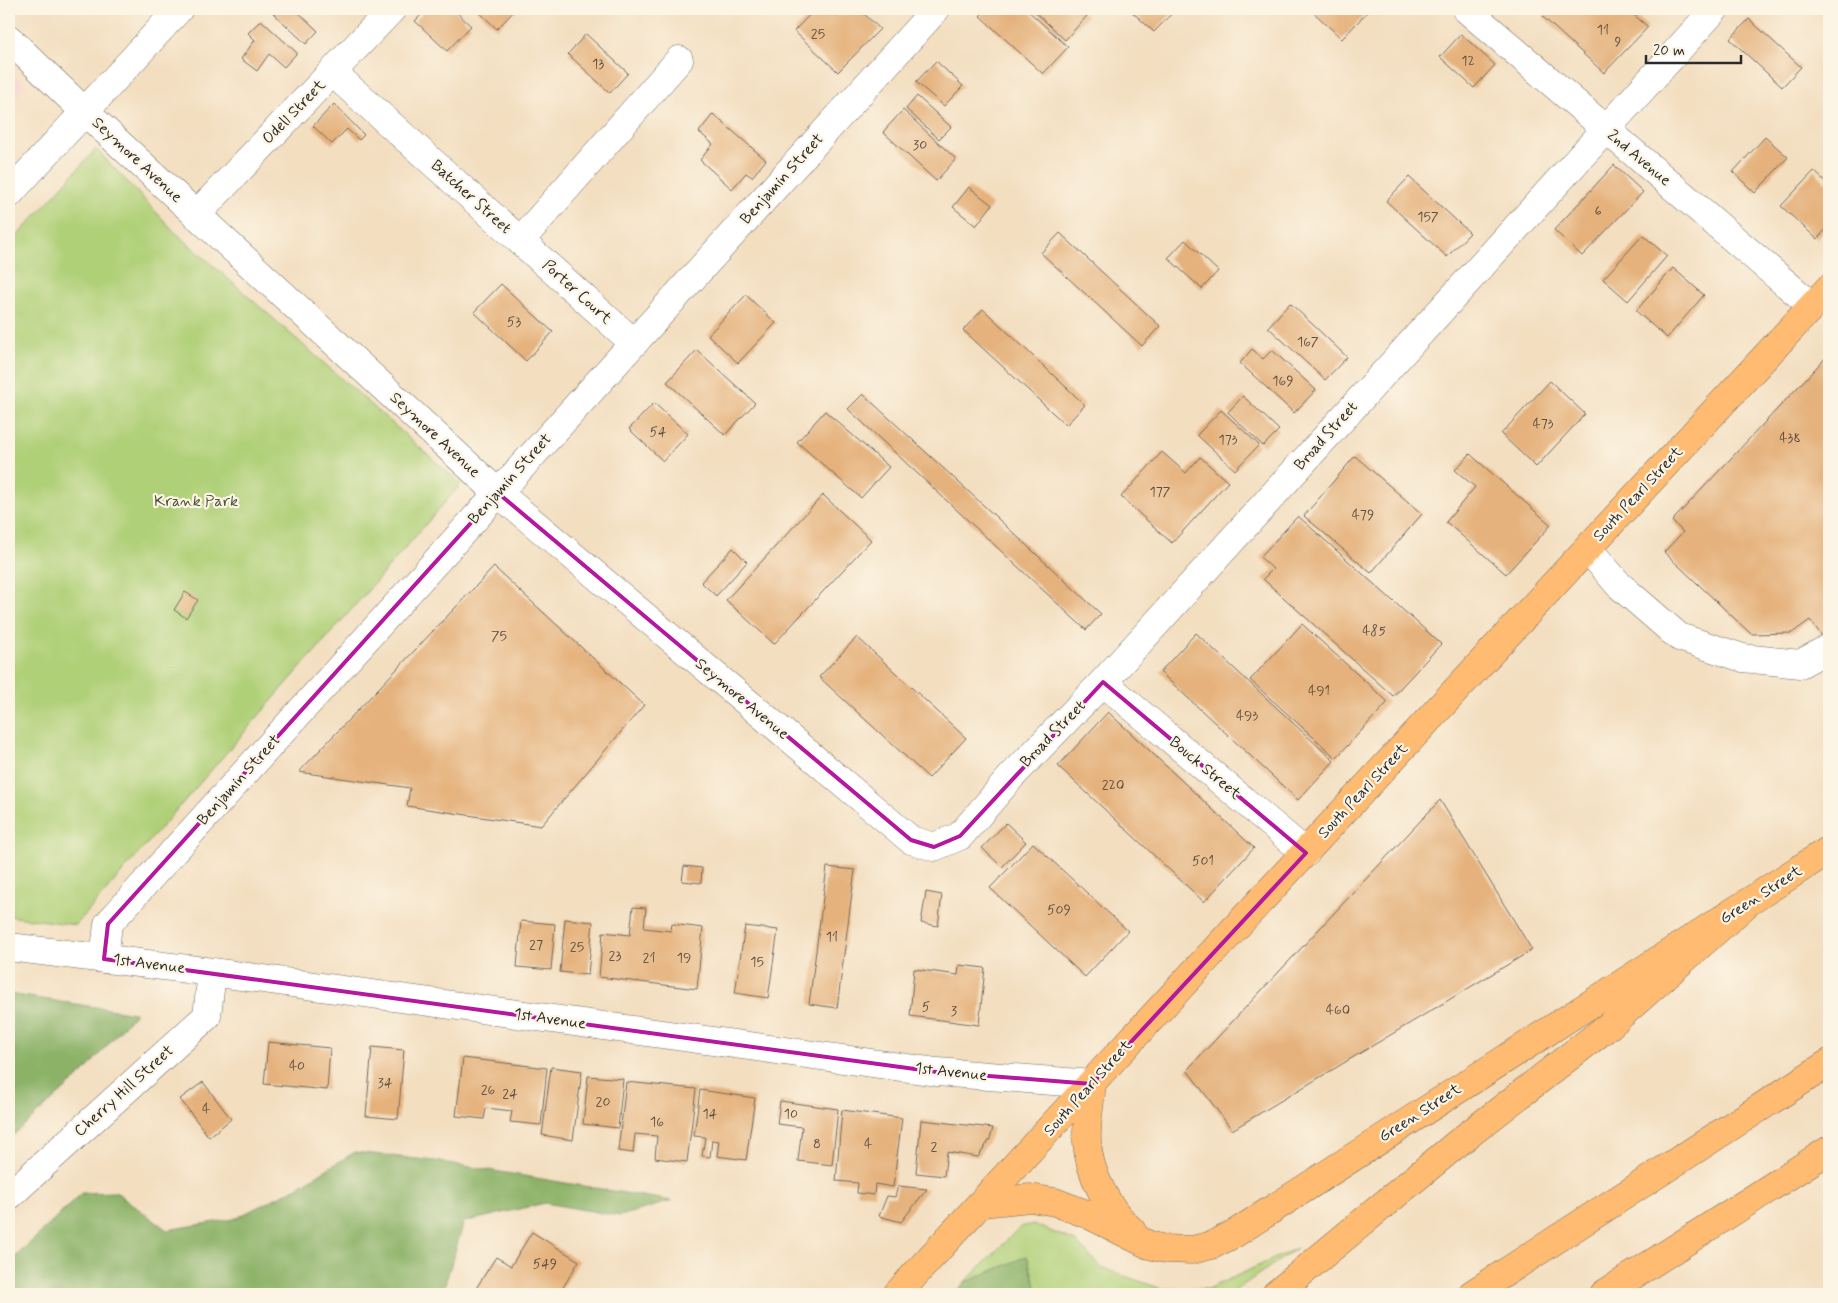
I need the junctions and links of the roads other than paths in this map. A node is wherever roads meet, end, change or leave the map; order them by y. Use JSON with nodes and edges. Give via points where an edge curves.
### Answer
{"nodes":[{"id":1,"x":179,"y":9,"type":"edge"},
{"id":2,"x":392,"y":9,"type":"edge"},
{"id":3,"x":936,"y":9,"type":"edge"},
{"id":4,"x":1466,"y":9,"type":"edge"},
{"id":5,"x":1716,"y":9,"type":"edge"},
{"id":6,"x":9,"y":39,"type":"edge"},
{"id":7,"x":679,"y":60,"type":"dead end"},
{"id":8,"x":332,"y":72,"type":"junction"},
{"id":9,"x":84,"y":111,"type":"junction"},
{"id":10,"x":1605,"y":129,"type":"junction"},
{"id":11,"x":9,"y":194,"type":"edge"},
{"id":12,"x":196,"y":215,"type":"junction"},
{"id":13,"x":520,"y":241,"type":"junction"},
{"id":14,"x":1821,"y":297,"type":"edge"},
{"id":15,"x":634,"y":343,"type":"junction"},
{"id":16,"x":498,"y":493,"type":"junction"},
{"id":17,"x":1588,"y":549,"type":"junction"},
{"id":18,"x":1829,"y":648,"type":"edge"},
{"id":19,"x":1103,"y":682,"type":"junction"},
{"id":20,"x":927,"y":844,"type":"joint"},
{"id":21,"x":1829,"y":850,"type":"edge"},
{"id":22,"x":1306,"y":853,"type":"junction"},
{"id":23,"x":1744,"y":906,"type":"junction"},
{"id":24,"x":9,"y":947,"type":"edge"},
{"id":25,"x":104,"y":959,"type":"junction"},
{"id":26,"x":212,"y":972,"type":"junction"},
{"id":27,"x":1829,"y":1063,"type":"edge"},
{"id":28,"x":1092,"y":1084,"type":"junction"},
{"id":29,"x":1829,"y":1150,"type":"edge"},
{"id":30,"x":9,"y":1196,"type":"edge"},
{"id":31,"x":982,"y":1203,"type":"junction"},
{"id":32,"x":1149,"y":1245,"type":"junction"},
{"id":33,"x":898,"y":1294,"type":"edge"},
{"id":34,"x":1276,"y":1294,"type":"edge"},
{"id":35,"x":1472,"y":1294,"type":"edge"},
{"id":36,"x":1604,"y":1294,"type":"edge"}],
"edges":[{"from":1,"to":9,"type":"street"},
{"from":2,"to":8,"type":"street","name":"Odell Street"},
{"from":3,"to":15,"type":"street","name":"Benjamin Street"},
{"from":4,"to":10,"type":"street","name":"2nd Avenue"},
{"from":5,"to":10,"type":"street","name":"Broad Street"},
{"from":6,"to":9,"type":"street","name":"Seymore Avenue"},
{"from":7,"to":13,"type":"street","name":"Batcher Street"},
{"from":8,"to":12,"type":"street","name":"Odell Street"},
{"from":8,"to":13,"type":"street","name":"Batcher Street"},
{"from":9,"to":11,"type":"street"},
{"from":9,"to":12,"type":"street","name":"Seymore Avenue"},
{"from":10,"to":14,"type":"street","name":"2nd Avenue"},
{"from":10,"to":19,"type":"street","name":"Broad Street"},
{"from":12,"to":16,"type":"street","name":"Seymore Avenue"},
{"from":13,"to":15,"type":"street","name":"Porter Court"},
{"from":14,"to":17,"type":"main road","name":"South Pearl Street"},
{"from":15,"to":16,"type":"street","name":"Benjamin Street"},
{"from":16,"to":20,"type":"street","name":"Seymore Avenue","via":[[911,840]]},
{"from":16,"to":25,"type":"street","name":"Benjamin Street","via":[[108,924]]},
{"from":17,"to":18,"type":"street","via":[[1618,585],[1679,637],[1743,658],[1800,664]]},
{"from":17,"to":22,"type":"main road","name":"South Pearl Street"},
{"from":19,"to":20,"type":"street","name":"Broad Street","via":[[1011,777],[960,836],[934,847]]},
{"from":19,"to":22,"type":"street","name":"Bouck Street"},
{"from":21,"to":23,"type":"main road","name":"Green Street"},
{"from":22,"to":28,"type":"main road","name":"South Pearl Street"},
{"from":23,"to":32,"type":"main road","name":"Green Street","via":[[1234,1234],[1192,1250]]},
{"from":23,"to":34,"type":"main road","via":[[1610,1025],[1459,1142]]},
{"from":24,"to":25,"type":"street","name":"1st Avenue"},
{"from":25,"to":26,"type":"street","name":"1st Avenue"},
{"from":26,"to":28,"type":"street","name":"1st Avenue","via":[[938,1072]]},
{"from":26,"to":30,"type":"street","name":"Cherry Hill Street","via":[[207,1016]]},
{"from":27,"to":35,"type":"main road"},
{"from":28,"to":31,"type":"main road","name":"South Pearl Street"},
{"from":28,"to":32,"type":"main road","via":[[1087,1142],[1092,1167],[1105,1198],[1122,1222]]},
{"from":29,"to":36,"type":"main road"},
{"from":31,"to":32,"type":"main road","name":"Green Street","via":[[1030,1198],[1055,1202],[1089,1214]]},
{"from":31,"to":33,"type":"main road","name":"South Pearl Street"}]}
